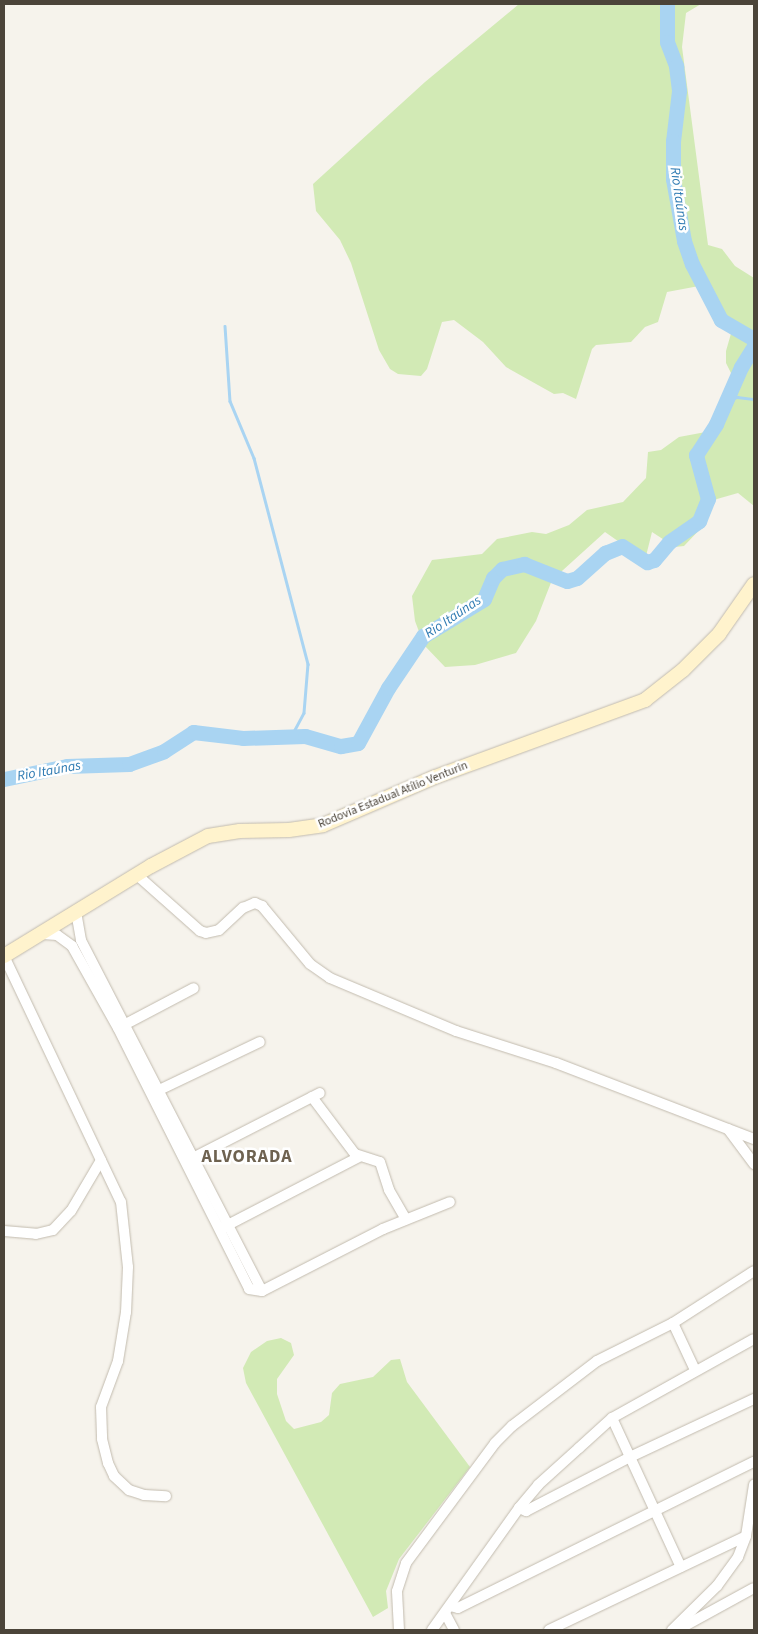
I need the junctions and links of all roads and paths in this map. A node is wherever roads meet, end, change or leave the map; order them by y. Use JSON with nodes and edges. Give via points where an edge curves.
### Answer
{"nodes":[{"id":1,"x":754,"y":584,"type":"edge"},
{"id":2,"x":151,"y":866,"type":"junction"},
{"id":3,"x":137,"y":875,"type":"junction"},
{"id":4,"x":156,"y":889,"type":"junction"},
{"id":5,"x":76,"y":912,"type":"junction"},
{"id":6,"x":43,"y":934,"type":"junction"},
{"id":7,"x":4,"y":956,"type":"edge"},
{"id":8,"x":194,"y":988,"type":"dead end"},
{"id":9,"x":122,"y":1026,"type":"junction"},
{"id":10,"x":260,"y":1042,"type":"dead end"},
{"id":11,"x":155,"y":1092,"type":"junction"},
{"id":12,"x":726,"y":1126,"type":"junction"},
{"id":13,"x":754,"y":1139,"type":"edge"},
{"id":14,"x":359,"y":1156,"type":"junction"},
{"id":15,"x":101,"y":1160,"type":"junction"},
{"id":16,"x":189,"y":1160,"type":"junction"},
{"id":17,"x":754,"y":1164,"type":"edge"},
{"id":18,"x":450,"y":1202,"type":"dead end"},
{"id":19,"x":406,"y":1219,"type":"junction"},
{"id":20,"x":223,"y":1227,"type":"junction"},
{"id":21,"x":4,"y":1232,"type":"edge"},
{"id":22,"x":754,"y":1271,"type":"edge"},
{"id":23,"x":673,"y":1323,"type":"junction"},
{"id":24,"x":754,"y":1339,"type":"edge"},
{"id":25,"x":695,"y":1370,"type":"junction"},
{"id":26,"x":754,"y":1399,"type":"edge"},
{"id":27,"x":612,"y":1418,"type":"junction"},
{"id":28,"x":630,"y":1457,"type":"junction"},
{"id":29,"x":754,"y":1462,"type":"edge"},
{"id":30,"x":754,"y":1485,"type":"edge"},
{"id":31,"x":166,"y":1496,"type":"dead end"},
{"id":32,"x":519,"y":1508,"type":"junction"},
{"id":33,"x":654,"y":1510,"type":"junction"},
{"id":34,"x":752,"y":1515,"type":"edge"},
{"id":35,"x":746,"y":1536,"type":"junction"},
{"id":36,"x":681,"y":1567,"type":"junction"},
{"id":37,"x":754,"y":1588,"type":"edge"},
{"id":38,"x":447,"y":1609,"type":"junction"},
{"id":39,"x":399,"y":1630,"type":"edge"},
{"id":40,"x":432,"y":1630,"type":"edge"},
{"id":41,"x":454,"y":1630,"type":"edge"},
{"id":42,"x":549,"y":1630,"type":"edge"},
{"id":43,"x":674,"y":1630,"type":"edge"}],
"edges":[{"from":1,"to":2,"type":"main road","name":"Rodovia Estadual Atílio Venturin","via":[[719,634],[683,670],[645,700],[435,777],[323,825],[289,830],[224,832],[186,846]]},
{"from":2,"to":3,"type":"main road","name":"Rodovia Estadual Atílio Venturin"},
{"from":2,"to":4,"type":"street"},
{"from":3,"to":4,"type":"street"},
{"from":3,"to":5,"type":"main road","name":"Rodovia Estadual Atílio Venturin"},
{"from":4,"to":12,"type":"street","via":[[206,933],[219,930],[243,908],[255,903],[262,906],[310,964],[330,978],[456,1031],[556,1063]]},
{"from":5,"to":6,"type":"main road","name":"Rodovia Estadual Atílio Venturin"},
{"from":5,"to":9,"type":"street","via":[[81,940]]},
{"from":6,"to":7,"type":"main road","name":"Rodovia Estadual Atílio Venturin"},
{"from":6,"to":9,"type":"street","via":[[57,935],[72,946]]},
{"from":7,"to":15,"type":"street"},
{"from":8,"to":9,"type":"street"},
{"from":9,"to":11,"type":"street"},
{"from":10,"to":11,"type":"street"},
{"from":11,"to":16,"type":"street"},
{"from":12,"to":13,"type":"street"},
{"from":12,"to":17,"type":"street"},
{"from":14,"to":16,"type":"street","via":[[316,1095]]},
{"from":14,"to":19,"type":"street","via":[[380,1162],[389,1190]]},
{"from":14,"to":20,"type":"street"},
{"from":15,"to":21,"type":"street","via":[[71,1212],[53,1230],[36,1234]]},
{"from":15,"to":31,"type":"street","via":[[121,1202],[128,1266],[124,1330],[118,1361],[101,1407],[102,1439],[108,1463],[120,1483],[144,1495]]},
{"from":16,"to":20,"type":"street"},
{"from":18,"to":19,"type":"street"},
{"from":19,"to":20,"type":"street","via":[[262,1291],[249,1289]]},
{"from":22,"to":23,"type":"street"},
{"from":23,"to":25,"type":"street"},
{"from":23,"to":39,"type":"street","via":[[597,1362],[495,1442],[406,1563],[397,1590]]},
{"from":24,"to":25,"type":"street"},
{"from":25,"to":27,"type":"street"},
{"from":26,"to":28,"type":"street"},
{"from":27,"to":28,"type":"street"},
{"from":27,"to":32,"type":"street","via":[[538,1485]]},
{"from":28,"to":32,"type":"street","via":[[526,1510]]},
{"from":28,"to":33,"type":"street"},
{"from":29,"to":33,"type":"street"},
{"from":30,"to":34,"type":"street"},
{"from":32,"to":38,"type":"street"},
{"from":33,"to":36,"type":"street"},
{"from":33,"to":38,"type":"street","via":[[458,1608]]},
{"from":34,"to":35,"type":"street"},
{"from":35,"to":36,"type":"street"},
{"from":35,"to":43,"type":"street","via":[[727,1574]]},
{"from":36,"to":42,"type":"street"},
{"from":37,"to":43,"type":"street"},
{"from":38,"to":40,"type":"street"},
{"from":38,"to":41,"type":"street"}]}
